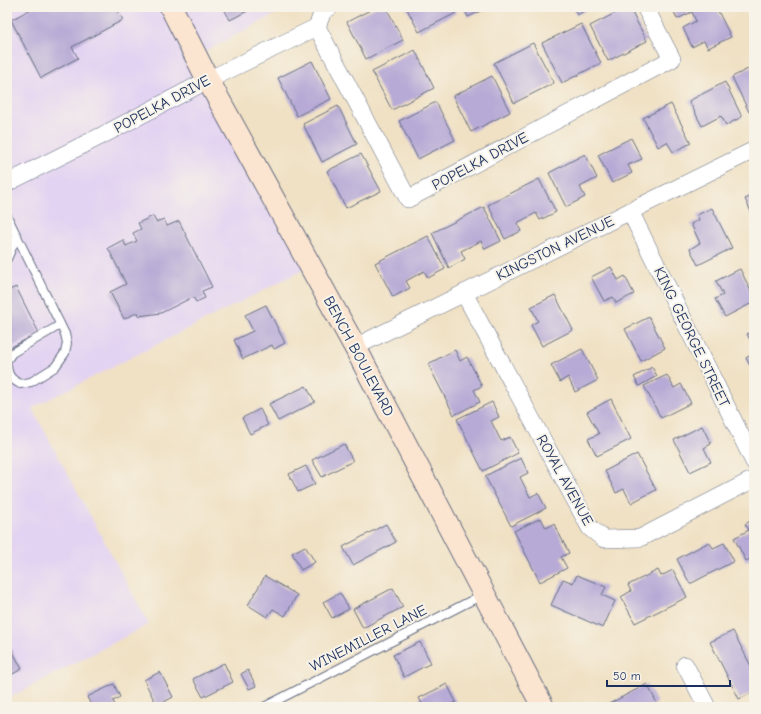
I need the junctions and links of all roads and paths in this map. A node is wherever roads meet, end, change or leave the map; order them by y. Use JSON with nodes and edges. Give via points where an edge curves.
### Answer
{"nodes":[{"id":1,"x":171,"y":7,"type":"edge"},
{"id":2,"x":330,"y":7,"type":"edge"},
{"id":3,"x":645,"y":7,"type":"edge"},
{"id":4,"x":317,"y":27,"type":"junction"},
{"id":5,"x":208,"y":80,"type":"junction"},
{"id":6,"x":754,"y":150,"type":"edge"},
{"id":7,"x":7,"y":184,"type":"edge"},
{"id":8,"x":630,"y":211,"type":"junction"},
{"id":9,"x":7,"y":216,"type":"edge"},
{"id":10,"x":17,"y":236,"type":"junction"},
{"id":11,"x":7,"y":259,"type":"edge"},
{"id":12,"x":464,"y":293,"type":"junction"},
{"id":13,"x":60,"y":325,"type":"junction"},
{"id":14,"x":355,"y":347,"type":"junction"},
{"id":15,"x":7,"y":360,"type":"edge"},
{"id":16,"x":7,"y":365,"type":"edge"},
{"id":17,"x":754,"y":462,"type":"edge"},
{"id":18,"x":754,"y":479,"type":"edge"},
{"id":19,"x":484,"y":594,"type":"junction"},
{"id":20,"x":685,"y":665,"type":"dead end"},
{"id":21,"x":264,"y":707,"type":"edge"},
{"id":22,"x":543,"y":707,"type":"edge"},
{"id":23,"x":707,"y":707,"type":"edge"}],
"edges":[{"from":1,"to":5,"type":"main road","name":"BENCH BOULEVARD"},
{"from":2,"to":4,"type":"street","via":[[322,11]]},
{"from":3,"to":4,"type":"street","name":"POPELKA DRIVE","via":[[672,59],[408,199]]},
{"from":4,"to":5,"type":"street","name":"POPELKA DRIVE"},
{"from":5,"to":7,"type":"street","name":"POPELKA DRIVE"},
{"from":5,"to":14,"type":"main road","name":"BENCH BOULEVARD"},
{"from":6,"to":8,"type":"street","name":"KINGSTON AVENUE"},
{"from":8,"to":12,"type":"street","name":"KINGSTON AVENUE"},
{"from":8,"to":17,"type":"street","name":"KING GEORGE STREET"},
{"from":9,"to":10,"type":"lane"},
{"from":10,"to":11,"type":"lane"},
{"from":10,"to":13,"type":"lane"},
{"from":12,"to":14,"type":"street","name":"KINGSTON AVENUE"},
{"from":12,"to":18,"type":"street","name":"ROYAL AVENUE","via":[[590,528],[604,539],[640,538]]},
{"from":13,"to":15,"type":"lane","via":[[12,353]]},
{"from":13,"to":16,"type":"lane","via":[[65,334],[66,353],[55,367],[31,382],[20,384],[11,379]]},
{"from":14,"to":19,"type":"main road","name":"BENCH BOULEVARD"},
{"from":19,"to":21,"type":"lane","name":"WINEMILLER LANE"},
{"from":19,"to":22,"type":"main road","name":"BENCH BOULEVARD"},
{"from":20,"to":23,"type":"street"}]}
